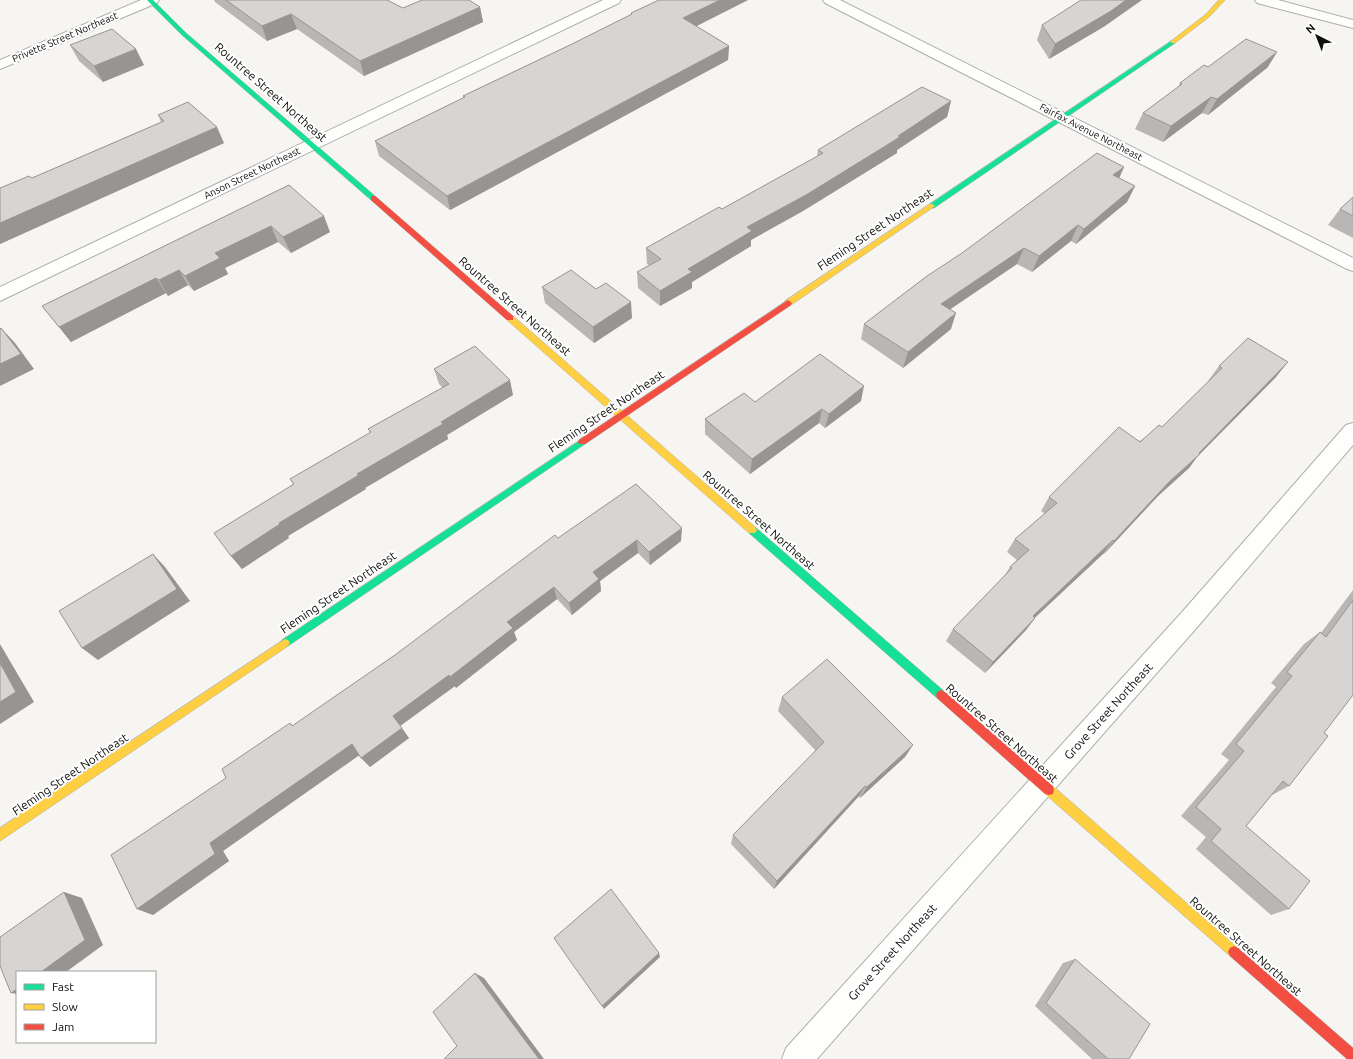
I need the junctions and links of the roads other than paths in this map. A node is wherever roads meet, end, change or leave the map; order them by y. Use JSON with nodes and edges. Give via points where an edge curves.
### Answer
{"nodes":[{"id":1,"x":151,"y":0,"type":"edge"},
{"id":2,"x":614,"y":0,"type":"edge"},
{"id":3,"x":830,"y":0,"type":"edge"},
{"id":4,"x":1222,"y":0,"type":"edge"},
{"id":5,"x":1262,"y":0,"type":"edge"},
{"id":6,"x":1353,"y":24,"type":"edge"},
{"id":7,"x":0,"y":65,"type":"edge"},
{"id":8,"x":1062,"y":117,"type":"junction"},
{"id":9,"x":312,"y":144,"type":"junction"},
{"id":10,"x":1353,"y":265,"type":"edge"},
{"id":11,"x":0,"y":295,"type":"edge"},
{"id":12,"x":621,"y":415,"type":"junction"},
{"id":13,"x":1353,"y":431,"type":"edge"},
{"id":14,"x":1042,"y":785,"type":"junction"},
{"id":15,"x":0,"y":836,"type":"edge"},
{"id":16,"x":1353,"y":1056,"type":"edge"},
{"id":17,"x":797,"y":1059,"type":"edge"}],
"edges":[{"from":1,"to":7,"type":"street","name":"Privette Street Northeast"},
{"from":1,"to":9,"type":"street","name":"Rountree Street Northeast","via":[[184,34]]},
{"from":2,"to":9,"type":"street","name":"Anson Street Northeast"},
{"from":3,"to":8,"type":"street","name":"Fairfax Avenue Northeast"},
{"from":4,"to":8,"type":"street","name":"Fleming Street Northeast","via":[[1207,16],[1155,55]]},
{"from":5,"to":6,"type":"street"},
{"from":8,"to":10,"type":"street","name":"Fairfax Avenue Northeast"},
{"from":8,"to":12,"type":"street","name":"Fleming Street Northeast"},
{"from":9,"to":11,"type":"street","name":"Anson Street Northeast"},
{"from":9,"to":12,"type":"street","name":"Rountree Street Northeast"},
{"from":12,"to":14,"type":"street","name":"Rountree Street Northeast"},
{"from":12,"to":15,"type":"street","name":"Fleming Street Northeast"},
{"from":13,"to":14,"type":"street","name":"Grove Street Northeast","via":[[1192,618]]},
{"from":14,"to":16,"type":"street","name":"Rountree Street Northeast"},
{"from":14,"to":17,"type":"street","name":"Grove Street Northeast"}]}
